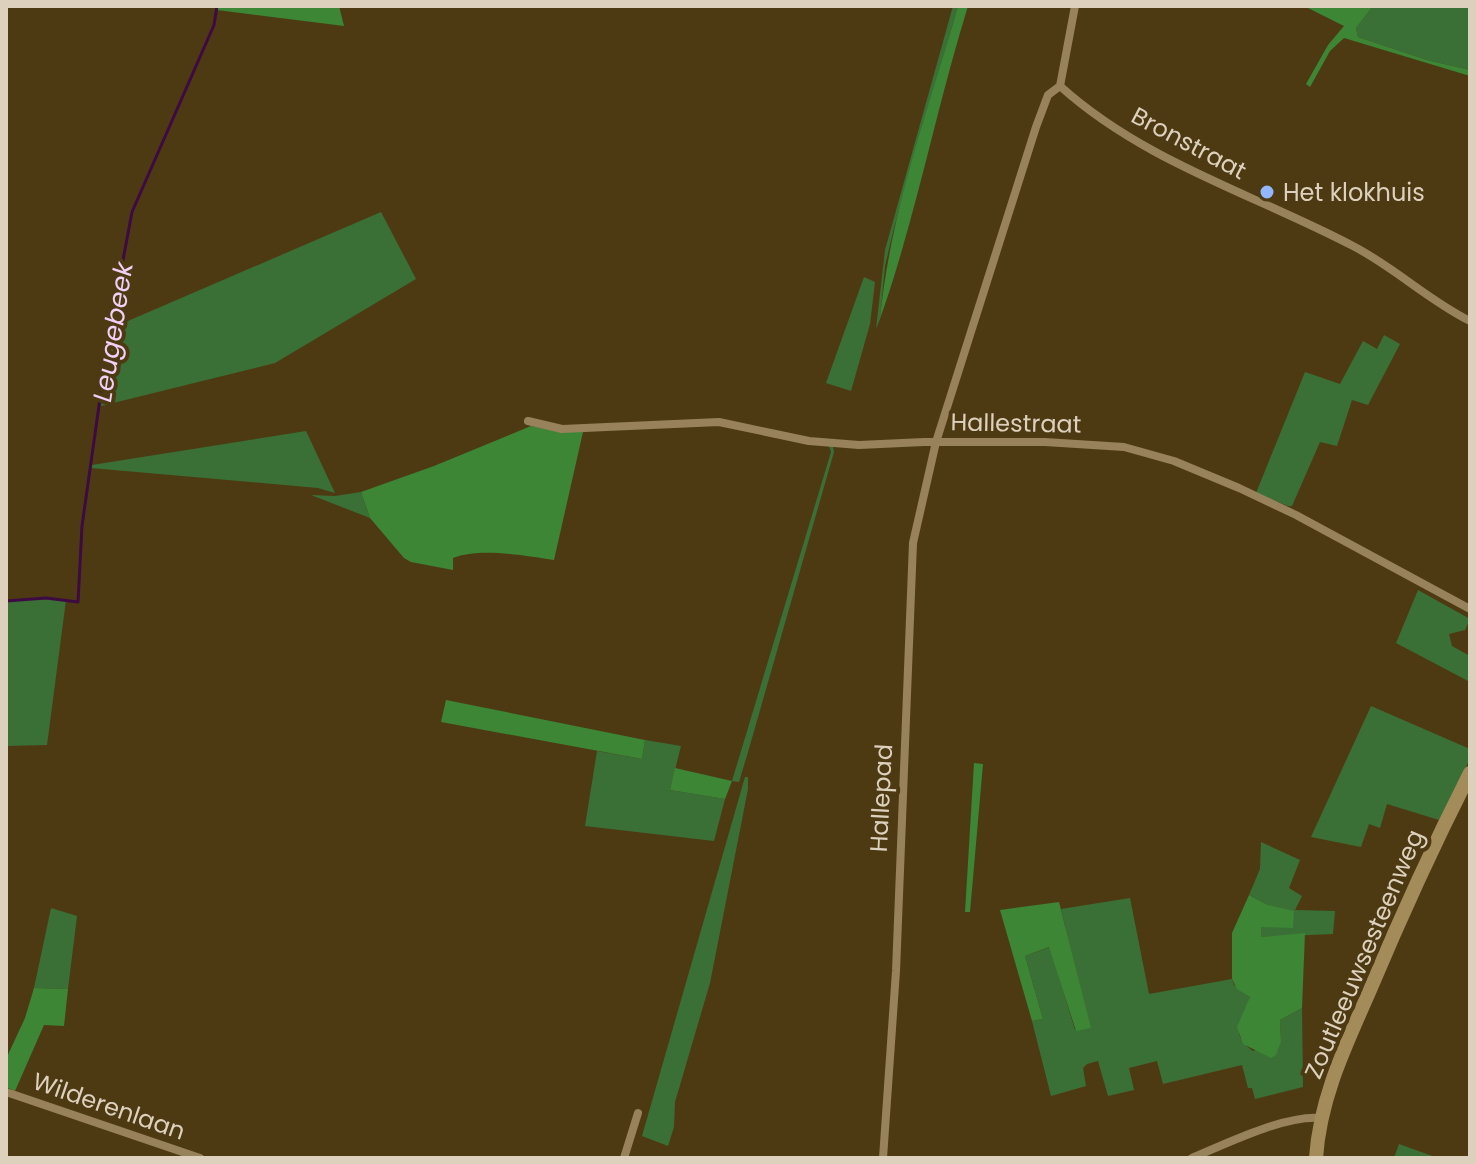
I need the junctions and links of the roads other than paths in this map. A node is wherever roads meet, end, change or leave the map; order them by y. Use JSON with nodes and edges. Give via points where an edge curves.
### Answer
{"nodes":[{"id":1,"x":1075,"y":6,"type":"edge"},
{"id":2,"x":1060,"y":86,"type":"junction"},
{"id":3,"x":1470,"y":321,"type":"edge"},
{"id":4,"x":528,"y":421,"type":"dead end"},
{"id":5,"x":936,"y":442,"type":"junction"},
{"id":6,"x":1470,"y":609,"type":"edge"},
{"id":7,"x":1470,"y":773,"type":"edge"},
{"id":8,"x":6,"y":1092,"type":"edge"},
{"id":9,"x":638,"y":1113,"type":"dead end"},
{"id":10,"x":1320,"y":1118,"type":"junction"},
{"id":11,"x":624,"y":1156,"type":"edge"},
{"id":12,"x":200,"y":1158,"type":"edge"},
{"id":13,"x":883,"y":1158,"type":"edge"},
{"id":14,"x":1192,"y":1158,"type":"edge"},
{"id":15,"x":1316,"y":1158,"type":"edge"}],
"edges":[{"from":1,"to":2,"type":"street"},
{"from":2,"to":3,"type":"street","name":"Bronstraat","via":[[1146,147],[1352,245]]},
{"from":2,"to":5,"type":"street","via":[[1048,95],[1036,127]]},
{"from":4,"to":5,"type":"street","name":"Hallestraat","via":[[562,429],[709,421],[837,444]]},
{"from":5,"to":6,"type":"street","name":"Hallestraat","via":[[1099,445],[1160,456],[1296,515]]},
{"from":5,"to":13,"type":"street","name":"Hallepad","via":[[913,543]]},
{"from":7,"to":10,"type":"street","name":"Zoutleeuwsesteenweg","via":[[1423,866],[1332,1078]]},
{"from":8,"to":12,"type":"street","name":"Wilderenlaan"},
{"from":9,"to":11,"type":"street"},
{"from":10,"to":14,"type":"street","via":[[1260,1131]]},
{"from":10,"to":15,"type":"street","name":"Zoutleeuwsesteenweg"}]}
